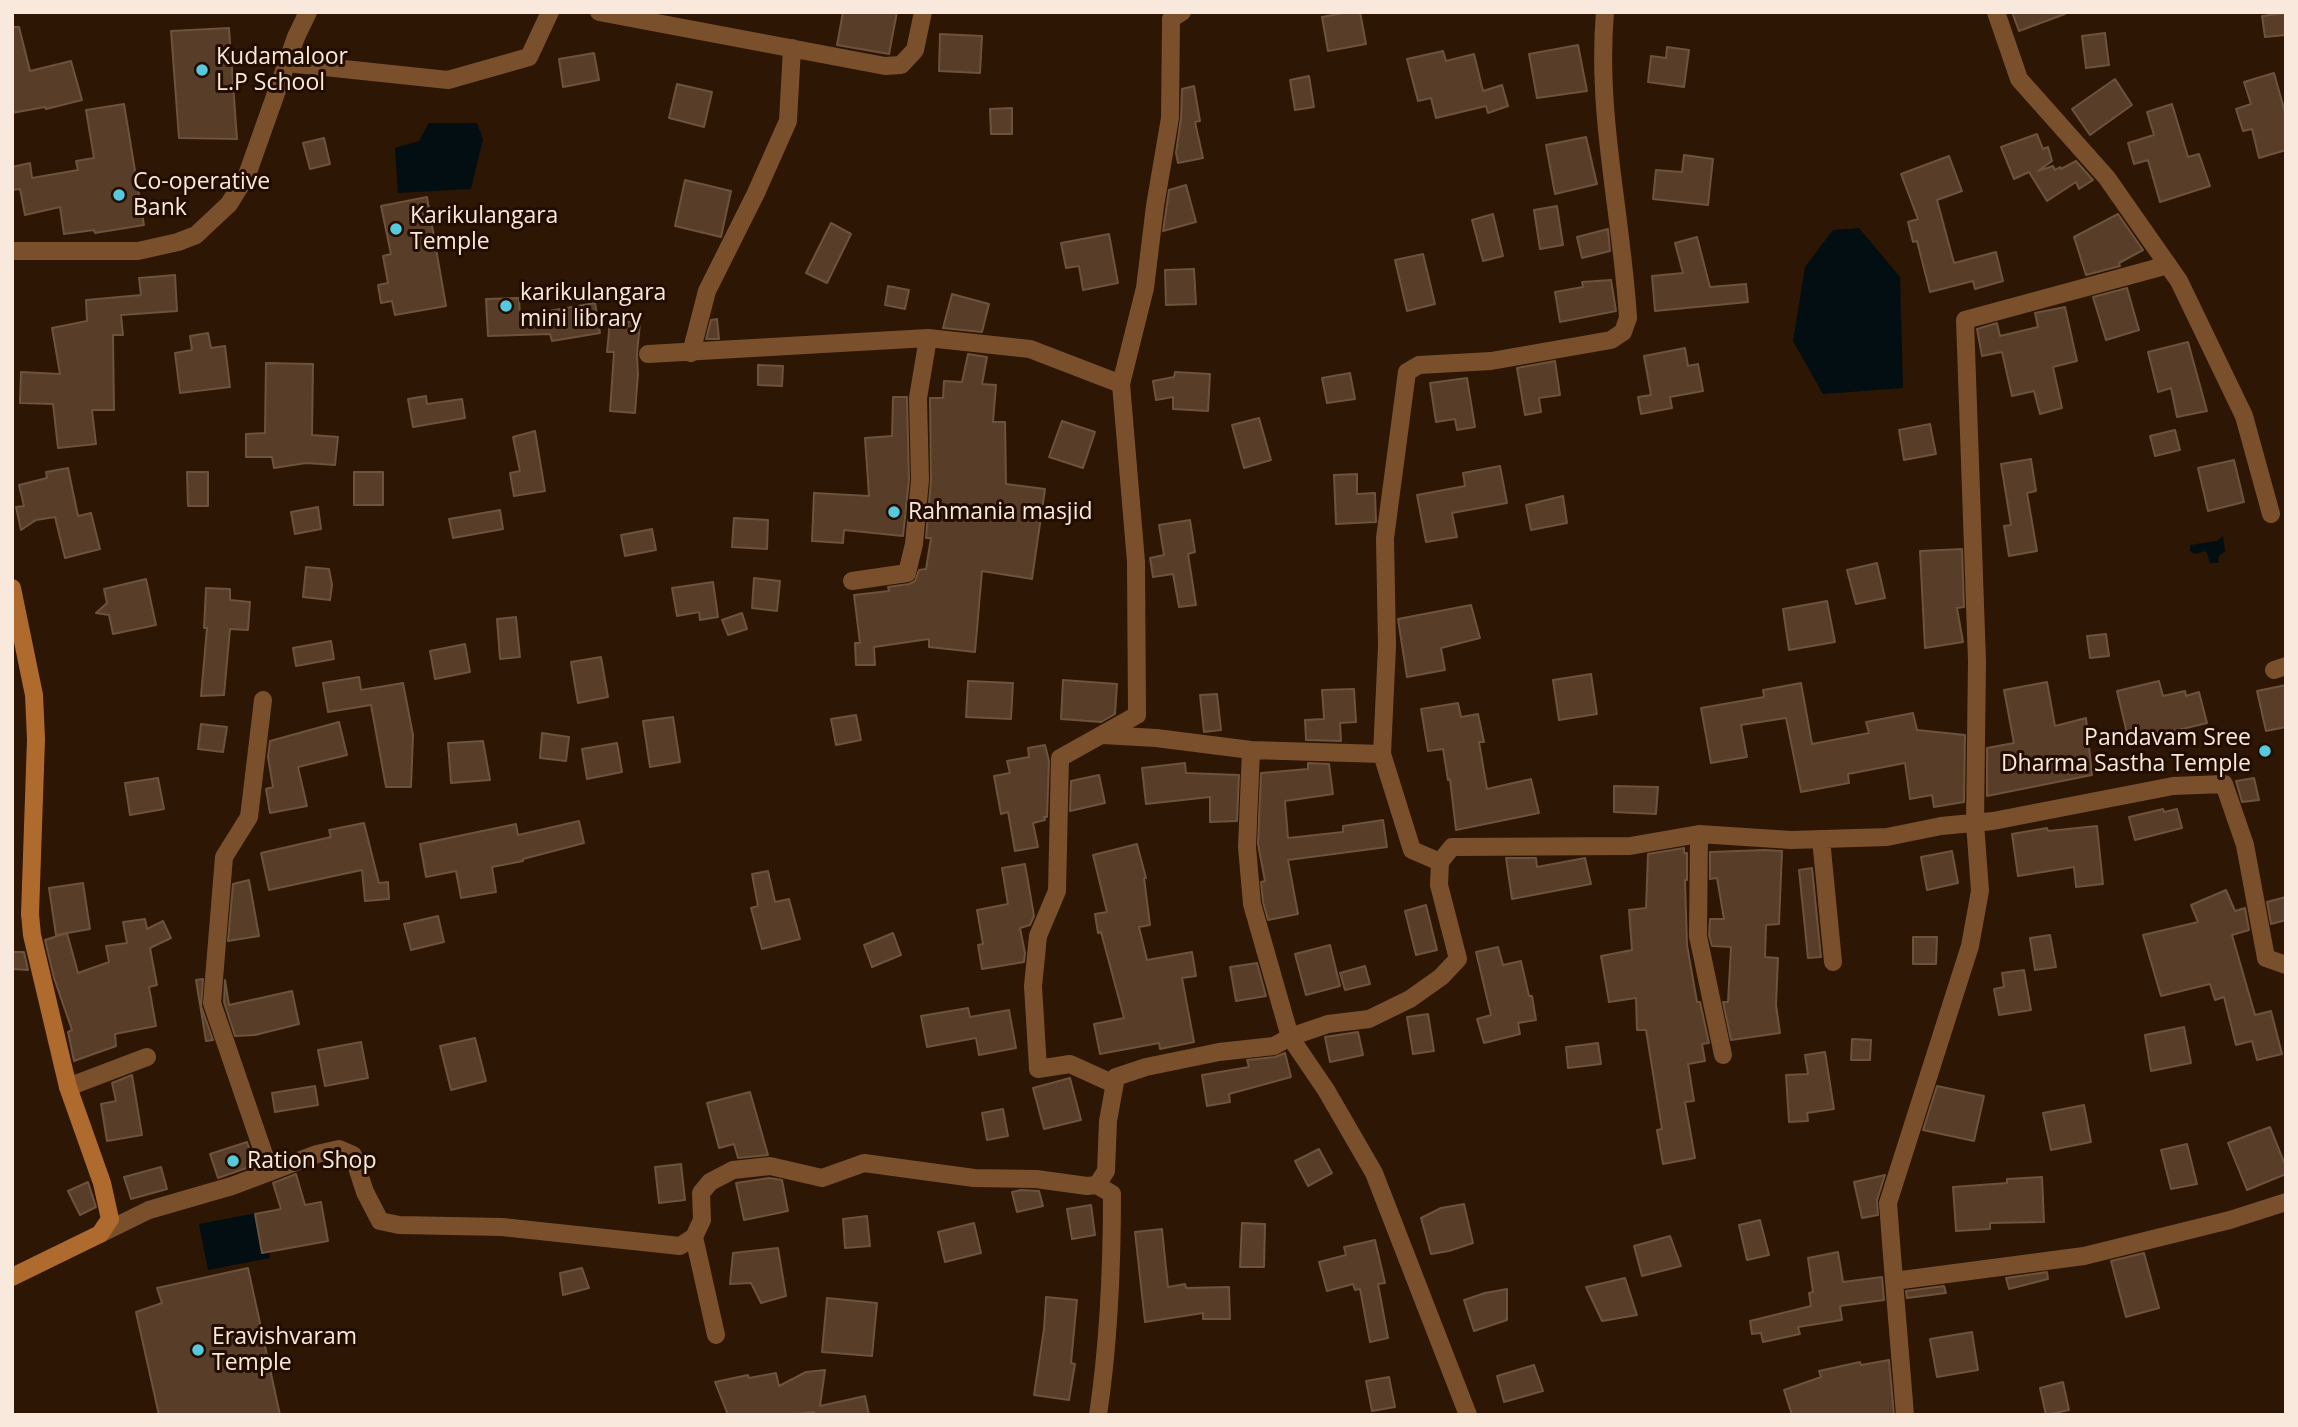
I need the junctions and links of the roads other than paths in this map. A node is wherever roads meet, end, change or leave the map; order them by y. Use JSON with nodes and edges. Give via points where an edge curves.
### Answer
{"nodes":[{"id":1,"x":308,"y":12,"type":"edge"},
{"id":2,"x":550,"y":12,"type":"edge"},
{"id":3,"x":599,"y":12,"type":"edge"},
{"id":4,"x":923,"y":12,"type":"edge"},
{"id":5,"x":1182,"y":12,"type":"edge"},
{"id":6,"x":1605,"y":12,"type":"edge"},
{"id":7,"x":1996,"y":12,"type":"edge"},
{"id":8,"x":792,"y":48,"type":"junction"},
{"id":9,"x":287,"y":63,"type":"junction"},
{"id":10,"x":12,"y":251,"type":"edge"},
{"id":11,"x":2168,"y":265,"type":"junction"},
{"id":12,"x":928,"y":338,"type":"junction"},
{"id":13,"x":691,"y":353,"type":"junction"},
{"id":14,"x":648,"y":355,"type":"dead end"},
{"id":15,"x":1121,"y":384,"type":"junction"},
{"id":16,"x":2271,"y":514,"type":"dead end"},
{"id":17,"x":852,"y":581,"type":"dead end"},
{"id":18,"x":12,"y":588,"type":"edge"},
{"id":19,"x":263,"y":700,"type":"dead end"},
{"id":20,"x":1103,"y":734,"type":"junction"},
{"id":21,"x":1251,"y":750,"type":"junction"},
{"id":22,"x":1382,"y":754,"type":"junction"},
{"id":23,"x":1975,"y":823,"type":"junction"},
{"id":24,"x":1699,"y":834,"type":"junction"},
{"id":25,"x":1821,"y":839,"type":"junction"},
{"id":26,"x":1440,"y":862,"type":"junction"},
{"id":27,"x":1833,"y":962,"type":"dead end"},
{"id":28,"x":2286,"y":965,"type":"edge"},
{"id":29,"x":1290,"y":1037,"type":"junction"},
{"id":30,"x":1723,"y":1055,"type":"dead end"},
{"id":31,"x":147,"y":1058,"type":"dead end"},
{"id":32,"x":1115,"y":1084,"type":"junction"},
{"id":33,"x":68,"y":1087,"type":"junction"},
{"id":34,"x":270,"y":1172,"type":"junction"},
{"id":35,"x":1097,"y":1185,"type":"junction"},
{"id":36,"x":2286,"y":1202,"type":"edge"},
{"id":37,"x":100,"y":1234,"type":"junction"},
{"id":38,"x":694,"y":1237,"type":"junction"},
{"id":39,"x":12,"y":1278,"type":"edge"},
{"id":40,"x":1895,"y":1281,"type":"junction"},
{"id":41,"x":716,"y":1335,"type":"dead end"},
{"id":42,"x":1098,"y":1415,"type":"edge"},
{"id":43,"x":1468,"y":1415,"type":"edge"},
{"id":44,"x":1905,"y":1415,"type":"edge"}],
"edges":[{"from":1,"to":9,"type":"street"},
{"from":2,"to":9,"type":"street","via":[[529,57],[448,80]]},
{"from":3,"to":8,"type":"street"},
{"from":4,"to":8,"type":"street","via":[[915,50],[901,65]]},
{"from":5,"to":15,"type":"street","via":[[1171,19],[1170,118],[1145,288]]},
{"from":6,"to":22,"type":"street","via":[[1605,105],[1629,318],[1623,332],[1611,340],[1491,361],[1419,365],[1407,372],[1385,538]]},
{"from":7,"to":11,"type":"street","via":[[2019,79],[2107,178]]},
{"from":8,"to":13,"type":"street","via":[[788,121],[707,291]]},
{"from":9,"to":10,"type":"street","via":[[247,175],[229,204],[196,235],[138,251]]},
{"from":11,"to":16,"type":"street","via":[[2244,416]]},
{"from":11,"to":23,"type":"street","via":[[1965,320],[1977,661]]},
{"from":12,"to":13,"type":"street"},
{"from":12,"to":15,"type":"street","via":[[1030,349]]},
{"from":12,"to":17,"type":"street","via":[[918,398],[920,480],[914,544],[906,573]]},
{"from":13,"to":14,"type":"street"},
{"from":15,"to":20,"type":"street","via":[[1136,562],[1137,715]]},
{"from":18,"to":33,"type":"main road","via":[[34,695],[32,935]]},
{"from":19,"to":34,"type":"street","via":[[249,817],[224,858],[212,1003]]},
{"from":20,"to":21,"type":"street"},
{"from":20,"to":32,"type":"street","via":[[1060,758],[1056,891],[1038,936],[1033,986],[1038,1069],[1070,1064]]},
{"from":21,"to":22,"type":"street"},
{"from":21,"to":29,"type":"street","via":[[1247,848],[1252,904]]},
{"from":22,"to":26,"type":"street","via":[[1412,850]]},
{"from":23,"to":25,"type":"street","via":[[1887,837]]},
{"from":23,"to":28,"type":"street","via":[[2174,786],[2224,783],[2245,845],[2266,958]]},
{"from":23,"to":40,"type":"street","via":[[1980,891],[1970,946],[1888,1203]]},
{"from":24,"to":25,"type":"street"},
{"from":24,"to":26,"type":"street","via":[[1630,846],[1464,845],[1452,847]]},
{"from":24,"to":30,"type":"street","via":[[1698,936]]},
{"from":25,"to":27,"type":"street"},
{"from":26,"to":29,"type":"street","via":[[1440,886],[1458,959],[1410,999],[1369,1019],[1328,1024]]},
{"from":29,"to":32,"type":"street","via":[[1273,1046],[1146,1067],[1116,1077]]},
{"from":29,"to":43,"type":"street","via":[[1374,1172]]},
{"from":31,"to":33,"type":"street"},
{"from":32,"to":35,"type":"street","via":[[1105,1171]]},
{"from":33,"to":37,"type":"main road","via":[[110,1219]]},
{"from":34,"to":37,"type":"street","via":[[149,1210]]},
{"from":34,"to":38,"type":"street","via":[[317,1154],[339,1150],[354,1155],[380,1221],[399,1225],[502,1227],[680,1246]]},
{"from":35,"to":38,"type":"street","via":[[974,1178],[864,1163],[822,1178],[770,1166],[733,1170],[710,1182],[701,1193],[702,1220]]},
{"from":35,"to":42,"type":"street","via":[[1112,1195],[1106,1361]]},
{"from":36,"to":40,"type":"street","via":[[2084,1255]]},
{"from":37,"to":39,"type":"main road"},
{"from":38,"to":41,"type":"street"},
{"from":40,"to":44,"type":"street"}]}
